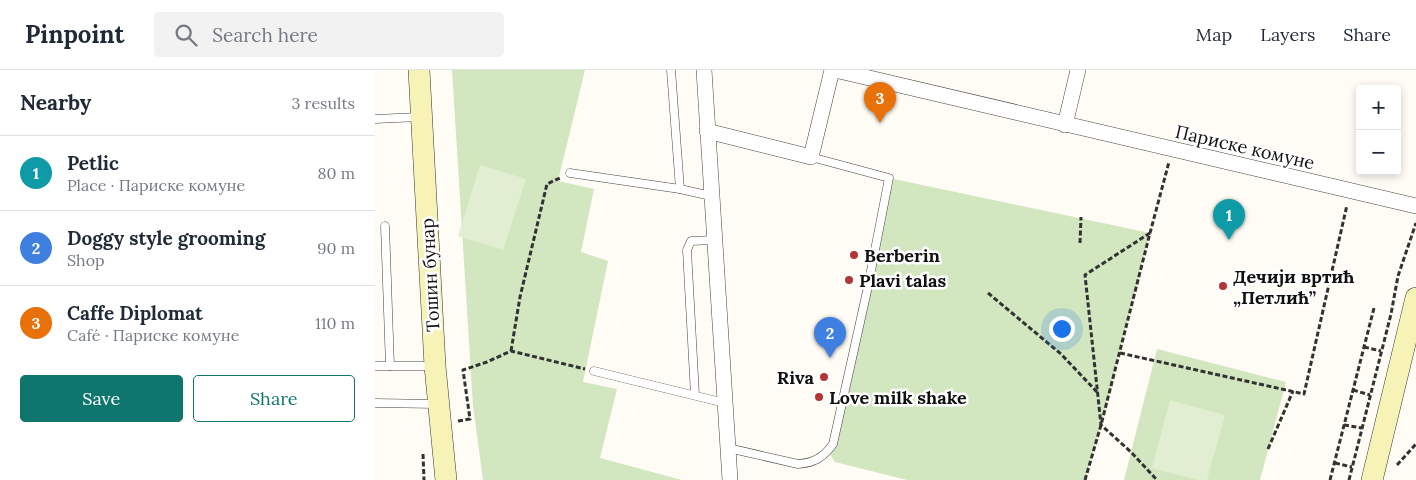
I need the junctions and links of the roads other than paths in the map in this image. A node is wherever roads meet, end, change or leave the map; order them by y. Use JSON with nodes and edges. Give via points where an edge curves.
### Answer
{"nodes":[{"id":1,"x":419,"y":70,"type":"edge"},
{"id":2,"x":671,"y":70,"type":"edge"},
{"id":3,"x":704,"y":70,"type":"edge"},
{"id":4,"x":833,"y":70,"type":"edge"},
{"id":5,"x":1078,"y":70,"type":"edge"},
{"id":6,"x":421,"y":117,"type":"junction"},
{"id":7,"x":375,"y":119,"type":"edge"},
{"id":8,"x":1065,"y":125,"type":"junction"},
{"id":9,"x":707,"y":131,"type":"junction"},
{"id":10,"x":811,"y":157,"type":"junction"},
{"id":11,"x":570,"y":173,"type":"road end"},
{"id":12,"x":680,"y":189,"type":"junction"},
{"id":13,"x":711,"y":196,"type":"junction"},
{"id":14,"x":1416,"y":206,"type":"edge"},
{"id":15,"x":385,"y":226,"type":"dead end"},
{"id":16,"x":714,"y":240,"type":"junction"},
{"id":17,"x":1415,"y":305,"type":"edge"},
{"id":18,"x":375,"y":366,"type":"edge"},
{"id":19,"x":390,"y":366,"type":"junction"},
{"id":20,"x":435,"y":366,"type":"junction"},
{"id":21,"x":594,"y":371,"type":"road end"},
{"id":22,"x":695,"y":395,"type":"junction"},
{"id":23,"x":725,"y":403,"type":"junction"},
{"id":24,"x":375,"y":404,"type":"edge"},
{"id":25,"x":439,"y":414,"type":"junction"},
{"id":26,"x":728,"y":448,"type":"junction"},
{"id":27,"x":446,"y":480,"type":"edge"},
{"id":28,"x":730,"y":480,"type":"edge"},
{"id":29,"x":1372,"y":480,"type":"edge"}],
"edges":[{"from":1,"to":6,"type":"main road","name":"Тошин бунар"},
{"from":2,"to":12,"type":"lane"},
{"from":3,"to":9,"type":"street"},
{"from":4,"to":8,"type":"street","name":"Париске комуне"},
{"from":4,"to":10,"type":"street"},
{"from":5,"to":8,"type":"street"},
{"from":6,"to":7,"type":"lane"},
{"from":6,"to":20,"type":"main road","name":"Тошин бунар"},
{"from":8,"to":14,"type":"street","name":"Париске комуне"},
{"from":9,"to":10,"type":"street"},
{"from":9,"to":13,"type":"street"},
{"from":10,"to":26,"type":"lane","via":[[889,178],[834,437],[828,451],[810,463],[799,464]]},
{"from":11,"to":12,"type":"lane"},
{"from":12,"to":13,"type":"lane"},
{"from":13,"to":16,"type":"street"},
{"from":15,"to":19,"type":"lane"},
{"from":16,"to":22,"type":"lane","via":[[691,241],[687,250]]},
{"from":16,"to":23,"type":"street"},
{"from":17,"to":29,"type":"main road"},
{"from":18,"to":19,"type":"lane"},
{"from":19,"to":20,"type":"lane"},
{"from":20,"to":25,"type":"main road","name":"Тошин бунар"},
{"from":21,"to":22,"type":"lane"},
{"from":22,"to":23,"type":"lane"},
{"from":23,"to":26,"type":"street"},
{"from":24,"to":25,"type":"lane"},
{"from":25,"to":27,"type":"main road","name":"Тошин бунар"},
{"from":26,"to":28,"type":"street"}]}
